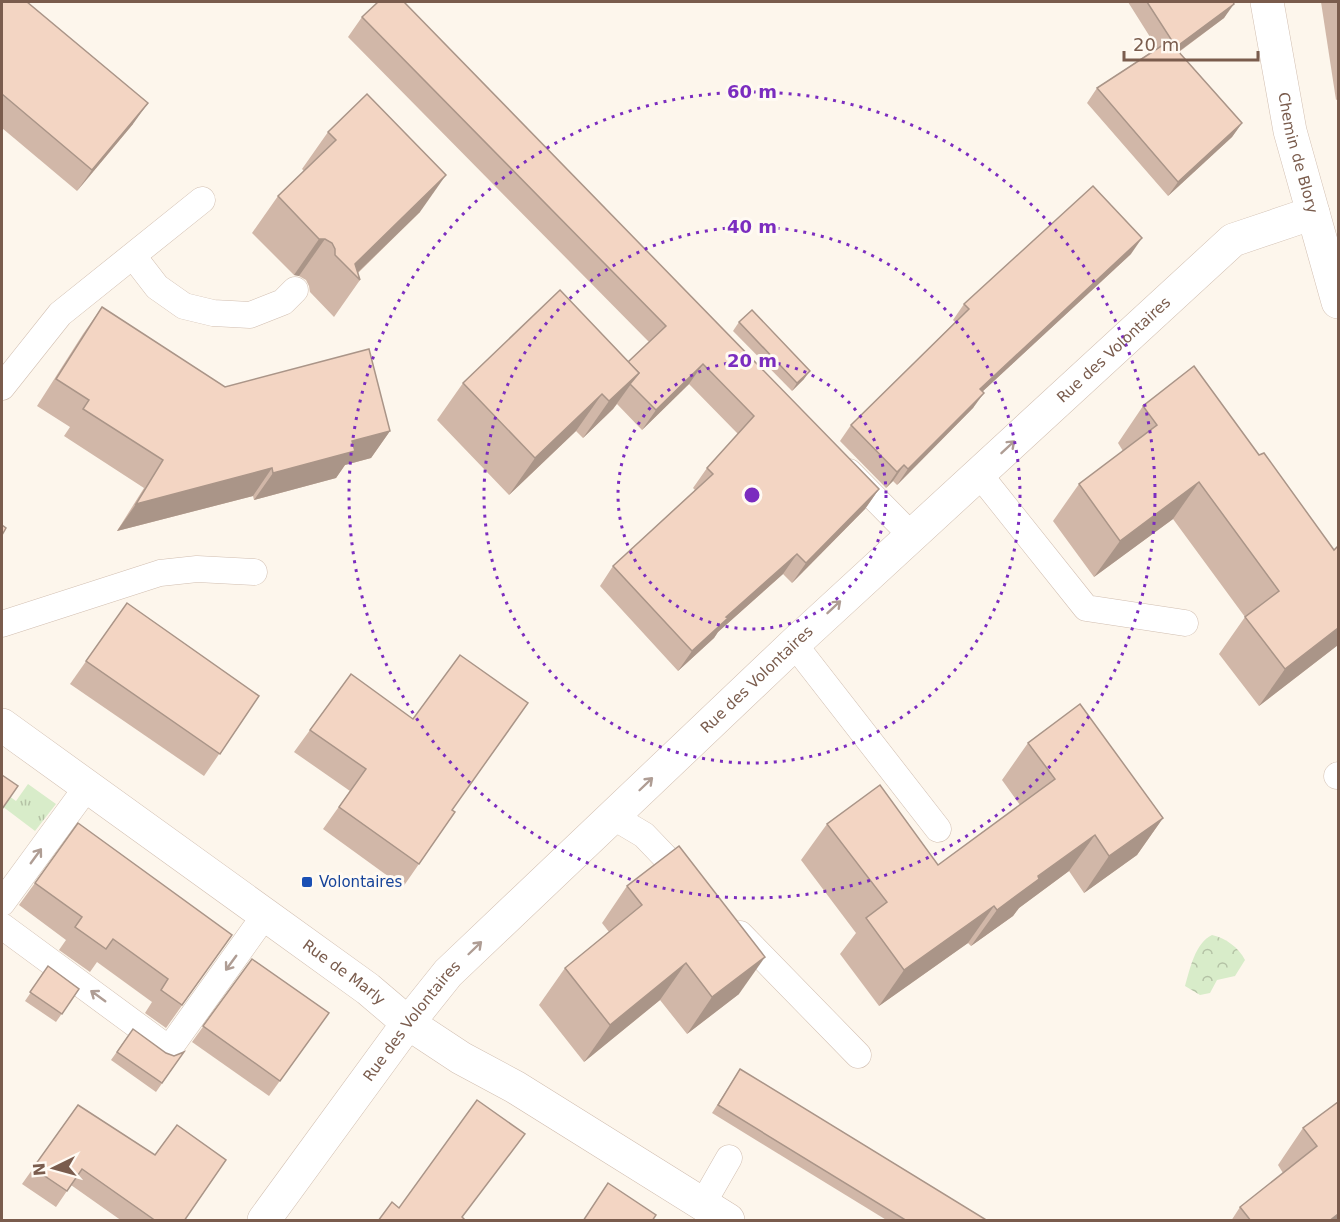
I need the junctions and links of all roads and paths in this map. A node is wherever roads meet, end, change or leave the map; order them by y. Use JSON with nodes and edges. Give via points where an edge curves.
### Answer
{"nodes":[{"id":1,"x":1267,"y":2,"type":"edge"},
{"id":2,"x":202,"y":200,"type":"dead end"},
{"id":3,"x":1313,"y":213,"type":"junction"},
{"id":4,"x":1332,"y":255,"type":"edge"},
{"id":5,"x":133,"y":256,"type":"junction"},
{"id":6,"x":295,"y":290,"type":"dead end"},
{"id":7,"x":1338,"y":302,"type":"edge"},
{"id":8,"x":2,"y":387,"type":"edge"},
{"id":9,"x":833,"y":455,"type":"edge"},
{"id":10,"x":979,"y":474,"type":"junction"},
{"id":11,"x":912,"y":536,"type":"junction"},
{"id":12,"x":254,"y":572,"type":"dead end"},
{"id":13,"x":1185,"y":623,"type":"dead end"},
{"id":14,"x":2,"y":624,"type":"edge"},
{"id":15,"x":794,"y":644,"type":"junction"},
{"id":16,"x":2,"y":725,"type":"edge"},
{"id":17,"x":87,"y":787,"type":"junction"},
{"id":18,"x":612,"y":816,"type":"junction"},
{"id":19,"x":938,"y":829,"type":"dead end"},
{"id":20,"x":702,"y":894,"type":"edge"},
{"id":21,"x":2,"y":903,"type":"edge"},
{"id":22,"x":265,"y":915,"type":"junction"},
{"id":23,"x":726,"y":920,"type":"edge"},
{"id":24,"x":2,"y":926,"type":"edge"},
{"id":25,"x":408,"y":1023,"type":"junction"},
{"id":26,"x":858,"y":1055,"type":"dead end"},
{"id":27,"x":729,"y":1158,"type":"dead end"},
{"id":28,"x":715,"y":1213,"type":"edge"},
{"id":29,"x":264,"y":1221,"type":"edge"}],
"edges":[{"from":1,"to":3,"type":"street","name":"Chemin de Blory","via":[[1287,115]]},
{"from":2,"to":5,"type":"lane"},
{"from":3,"to":4,"type":"street","name":"Chemin de Blory"},
{"from":10,"to":3,"type":"street","name":"Rue des Volontaires","one_way":true,"via":[[1233,240]]},
{"from":4,"to":7,"type":"street","name":"Chemin de Blory"},
{"from":5,"to":6,"type":"lane","via":[[157,287],[183,306],[213,314],[250,315],[283,303]]},
{"from":5,"to":8,"type":"lane","via":[[60,314]]},
{"from":9,"to":11,"type":"lane"},
{"from":10,"to":11,"type":"street","name":"Rue des Volontaires"},
{"from":10,"to":13,"type":"lane","via":[[1086,608]]},
{"from":15,"to":11,"type":"street","name":"Rue des Volontaires","one_way":true},
{"from":12,"to":14,"type":"lane","via":[[197,569],[160,573]]},
{"from":18,"to":15,"type":"street","name":"Rue des Volontaires","one_way":true},
{"from":15,"to":19,"type":"lane"},
{"from":16,"to":17,"type":"street","name":"Rue de Marly"},
{"from":21,"to":17,"type":"lane","one_way":true},
{"from":17,"to":22,"type":"street","name":"Rue de Marly"},
{"from":18,"to":20,"type":"lane","via":[[644,835]]},
{"from":25,"to":18,"type":"street","name":"Rue des Volontaires","one_way":true,"via":[[448,973]]},
{"from":22,"to":24,"type":"lane","one_way":true,"via":[[169,1049]]},
{"from":22,"to":25,"type":"street","name":"Rue de Marly","via":[[368,989]]},
{"from":23,"to":26,"type":"lane"},
{"from":25,"to":28,"type":"street","name":"Rue de Marly"},
{"from":25,"to":29,"type":"street","name":"Rue des Volontaires"},
{"from":27,"to":28,"type":"lane"}]}
